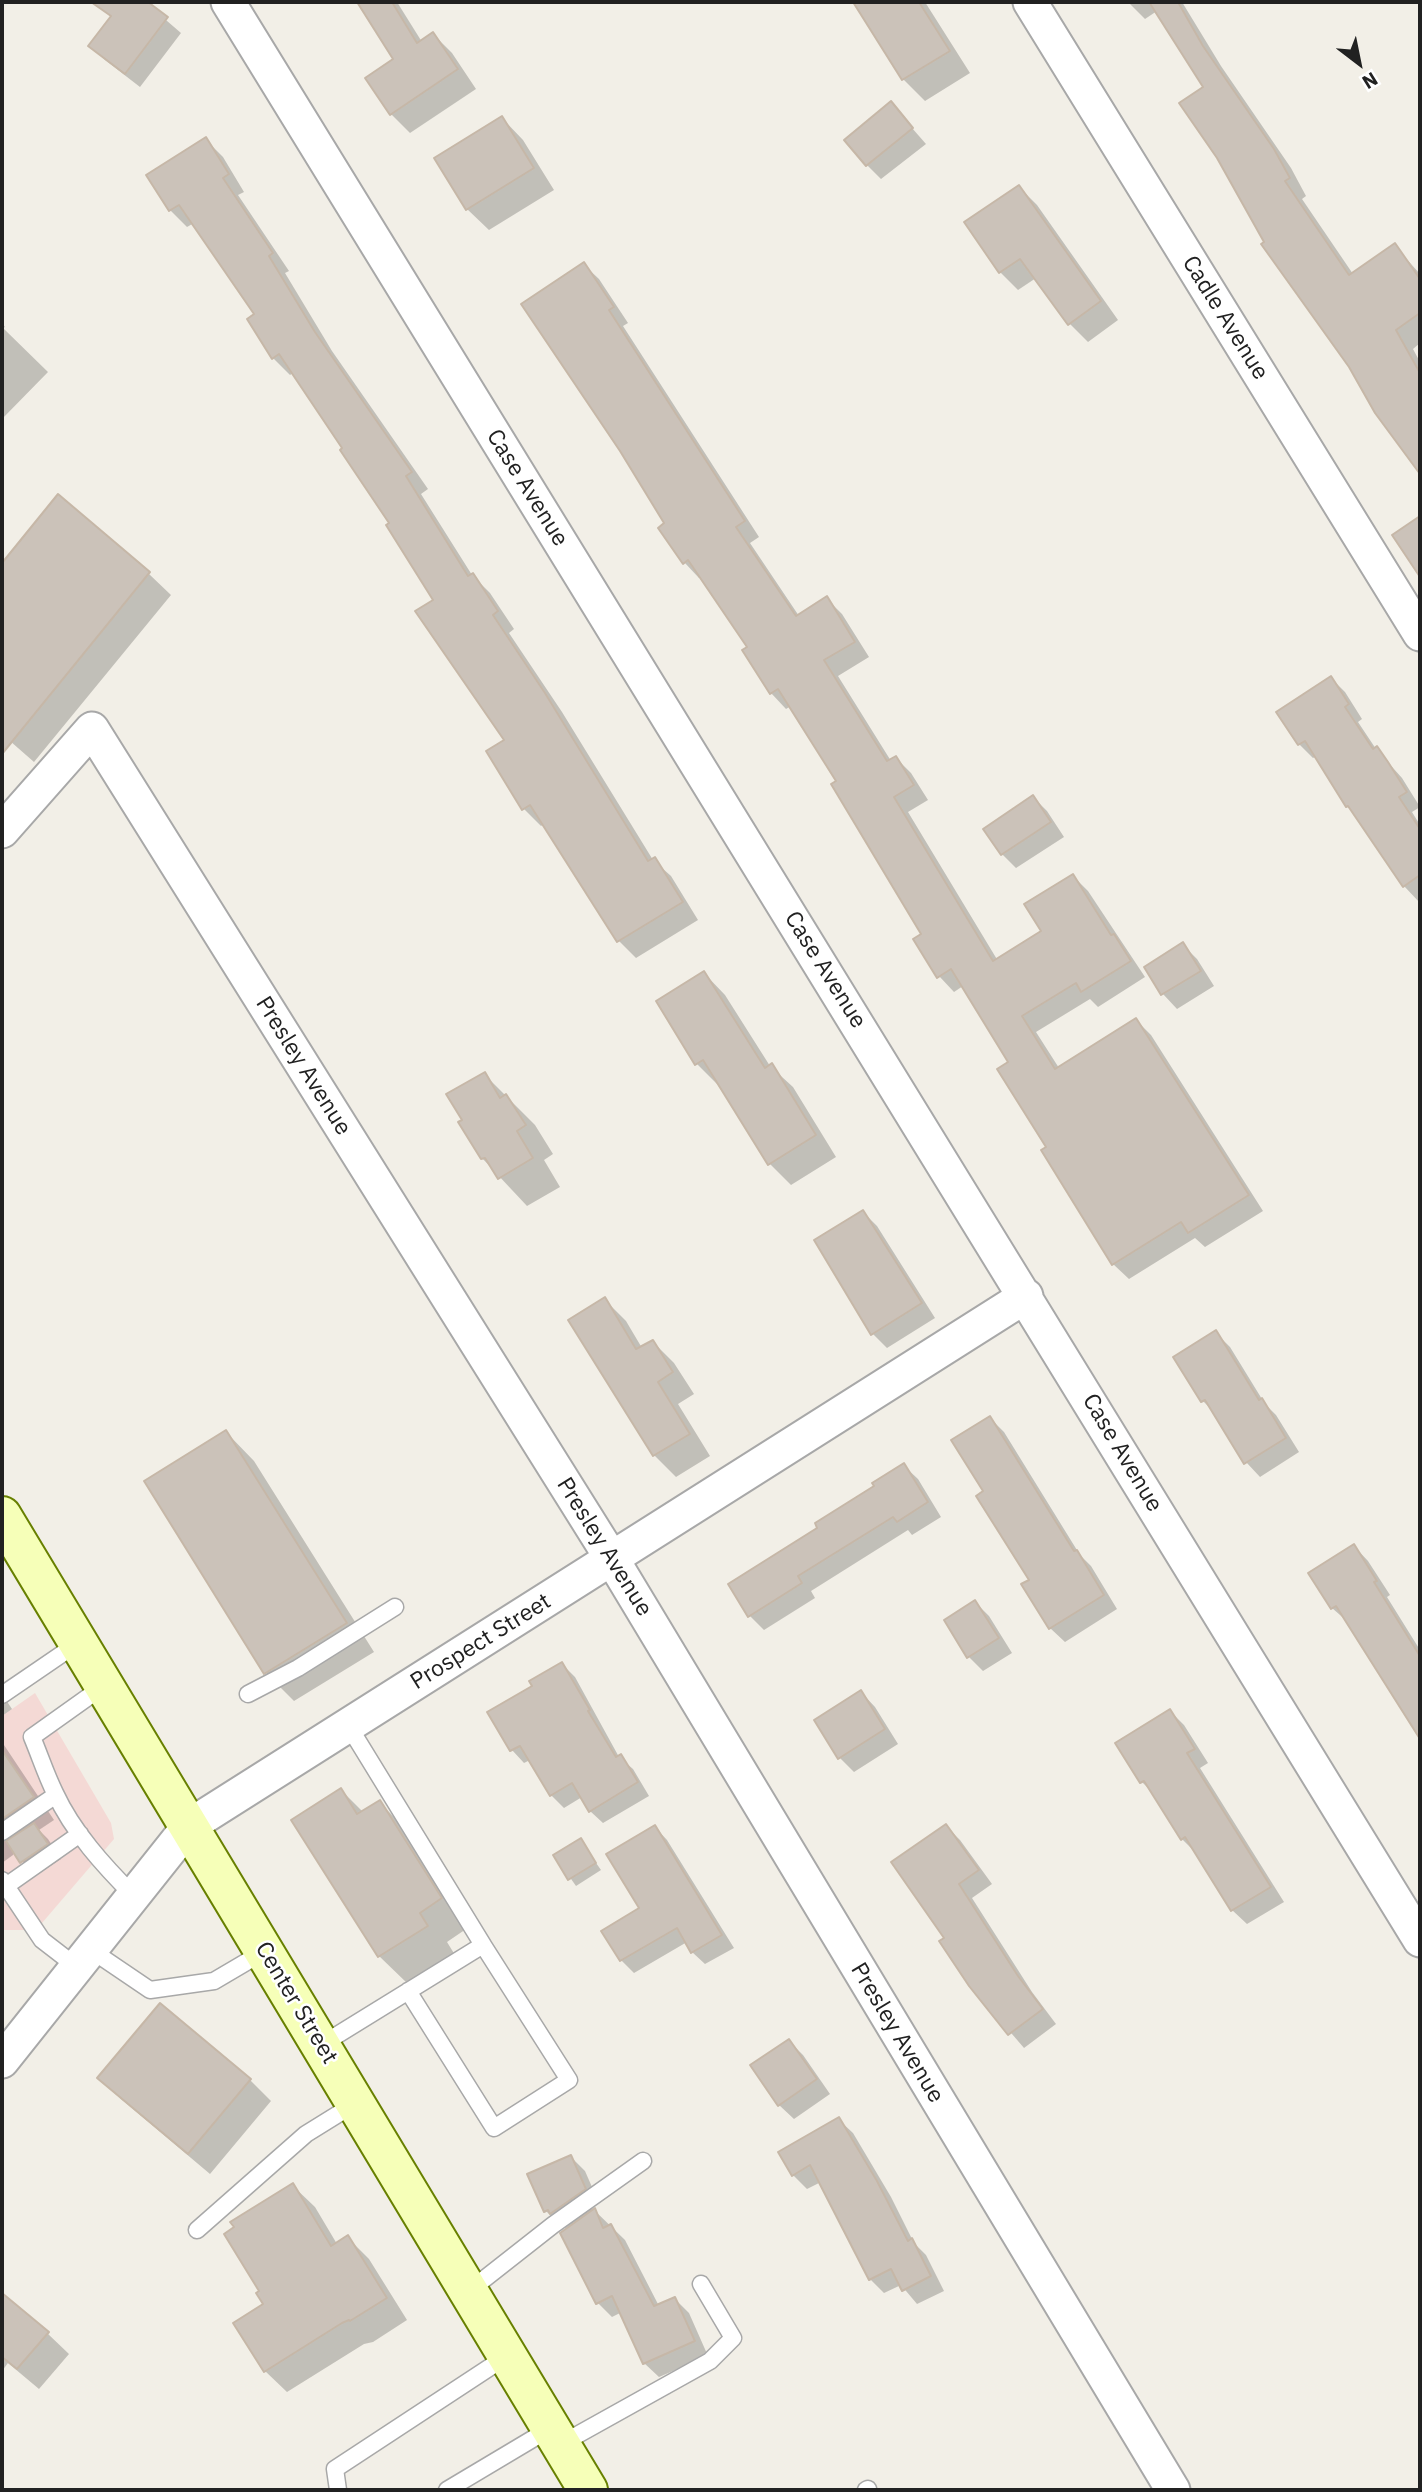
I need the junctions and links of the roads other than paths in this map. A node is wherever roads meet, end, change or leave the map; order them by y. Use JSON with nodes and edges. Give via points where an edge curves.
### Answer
{"nodes":[{"id":1,"x":228,"y":2,"type":"edge"},
{"id":2,"x":1030,"y":2,"type":"edge"},
{"id":3,"x":1420,"y":634,"type":"edge"},
{"id":4,"x":2,"y":831,"type":"edge"},
{"id":5,"x":1026,"y":1296,"type":"junction"},
{"id":6,"x":2,"y":1516,"type":"edge"},
{"id":7,"x":612,"y":1559,"type":"junction"},
{"id":8,"x":395,"y":1607,"type":"dead end"},
{"id":9,"x":80,"y":1642,"type":"junction"},
{"id":10,"x":105,"y":1685,"type":"junction"},
{"id":11,"x":248,"y":1694,"type":"dead end"},
{"id":12,"x":2,"y":1695,"type":"edge"},
{"id":13,"x":348,"y":1725,"type":"junction"},
{"id":14,"x":56,"y":1795,"type":"junction"},
{"id":15,"x":190,"y":1826,"type":"junction"},
{"id":16,"x":2,"y":1832,"type":"edge"},
{"id":17,"x":80,"y":1834,"type":"junction"},
{"id":18,"x":4,"y":1883,"type":"edge"},
{"id":19,"x":134,"y":1896,"type":"junction"},
{"id":20,"x":1420,"y":1940,"type":"edge"},
{"id":21,"x":483,"y":1945,"type":"junction"},
{"id":22,"x":265,"y":1951,"type":"junction"},
{"id":23,"x":84,"y":1959,"type":"junction"},
{"id":24,"x":408,"y":1991,"type":"junction"},
{"id":25,"x":321,"y":2045,"type":"junction"},
{"id":26,"x":2,"y":2061,"type":"edge"},
{"id":27,"x":356,"y":2103,"type":"junction"},
{"id":28,"x":643,"y":2161,"type":"dead end"},
{"id":29,"x":197,"y":2230,"type":"dead end"},
{"id":30,"x":701,"y":2284,"type":"dead end"},
{"id":31,"x":469,"y":2291,"type":"junction"},
{"id":32,"x":508,"y":2356,"type":"junction"},
{"id":33,"x":556,"y":2436,"type":"junction"},
{"id":34,"x":581,"y":2488,"type":"edge"},
{"id":35,"x":336,"y":2489,"type":"edge"},
{"id":36,"x":447,"y":2490,"type":"edge"},
{"id":37,"x":1173,"y":2490,"type":"edge"}],
"edges":[{"from":1,"to":5,"type":"street","name":"Case Avenue"},
{"from":2,"to":3,"type":"street","name":"Cadle Avenue"},
{"from":4,"to":7,"type":"street","name":"Presley Avenue","via":[[92,729]]},
{"from":5,"to":7,"type":"street","name":"Prospect Street"},
{"from":5,"to":20,"type":"street","name":"Case Avenue"},
{"from":6,"to":9,"type":"main road","name":"Center Street"},
{"from":7,"to":13,"type":"street","name":"Prospect Street"},
{"from":7,"to":37,"type":"street","name":"Presley Avenue"},
{"from":8,"to":11,"type":"lane"},
{"from":9,"to":10,"type":"main road","name":"Center Street"},
{"from":9,"to":12,"type":"lane"},
{"from":10,"to":14,"type":"lane","via":[[32,1737]]},
{"from":10,"to":15,"type":"main road","name":"Center Street"},
{"from":13,"to":15,"type":"street","name":"Prospect Street"},
{"from":13,"to":21,"type":"lane"},
{"from":14,"to":16,"type":"lane"},
{"from":14,"to":17,"type":"lane"},
{"from":15,"to":19,"type":"street","name":"Prospect Street"},
{"from":15,"to":22,"type":"main road","name":"Center Street"},
{"from":17,"to":18,"type":"lane"},
{"from":17,"to":19,"type":"lane","via":[[103,1866]]},
{"from":18,"to":23,"type":"lane","via":[[42,1940]]},
{"from":19,"to":23,"type":"street","name":"Prospect Street"},
{"from":21,"to":24,"type":"lane"},
{"from":21,"to":24,"type":"lane","via":[[569,2080],[494,2128]]},
{"from":22,"to":23,"type":"lane","via":[[214,1981],[150,1990]]},
{"from":22,"to":25,"type":"main road","name":"Center Street"},
{"from":23,"to":26,"type":"street","name":"Prospect Street"},
{"from":24,"to":25,"type":"lane"},
{"from":25,"to":27,"type":"main road","name":"Center Street"},
{"from":27,"to":29,"type":"lane","via":[[306,2134]]},
{"from":27,"to":31,"type":"main road","name":"Center Street"},
{"from":28,"to":31,"type":"lane"},
{"from":30,"to":33,"type":"lane","via":[[733,2338],[710,2361]]},
{"from":31,"to":32,"type":"main road","name":"Center Street"},
{"from":32,"to":33,"type":"main road","name":"Center Street"},
{"from":32,"to":35,"type":"lane","via":[[335,2469]]},
{"from":33,"to":34,"type":"main road","name":"Center Street"},
{"from":33,"to":36,"type":"lane"}]}
